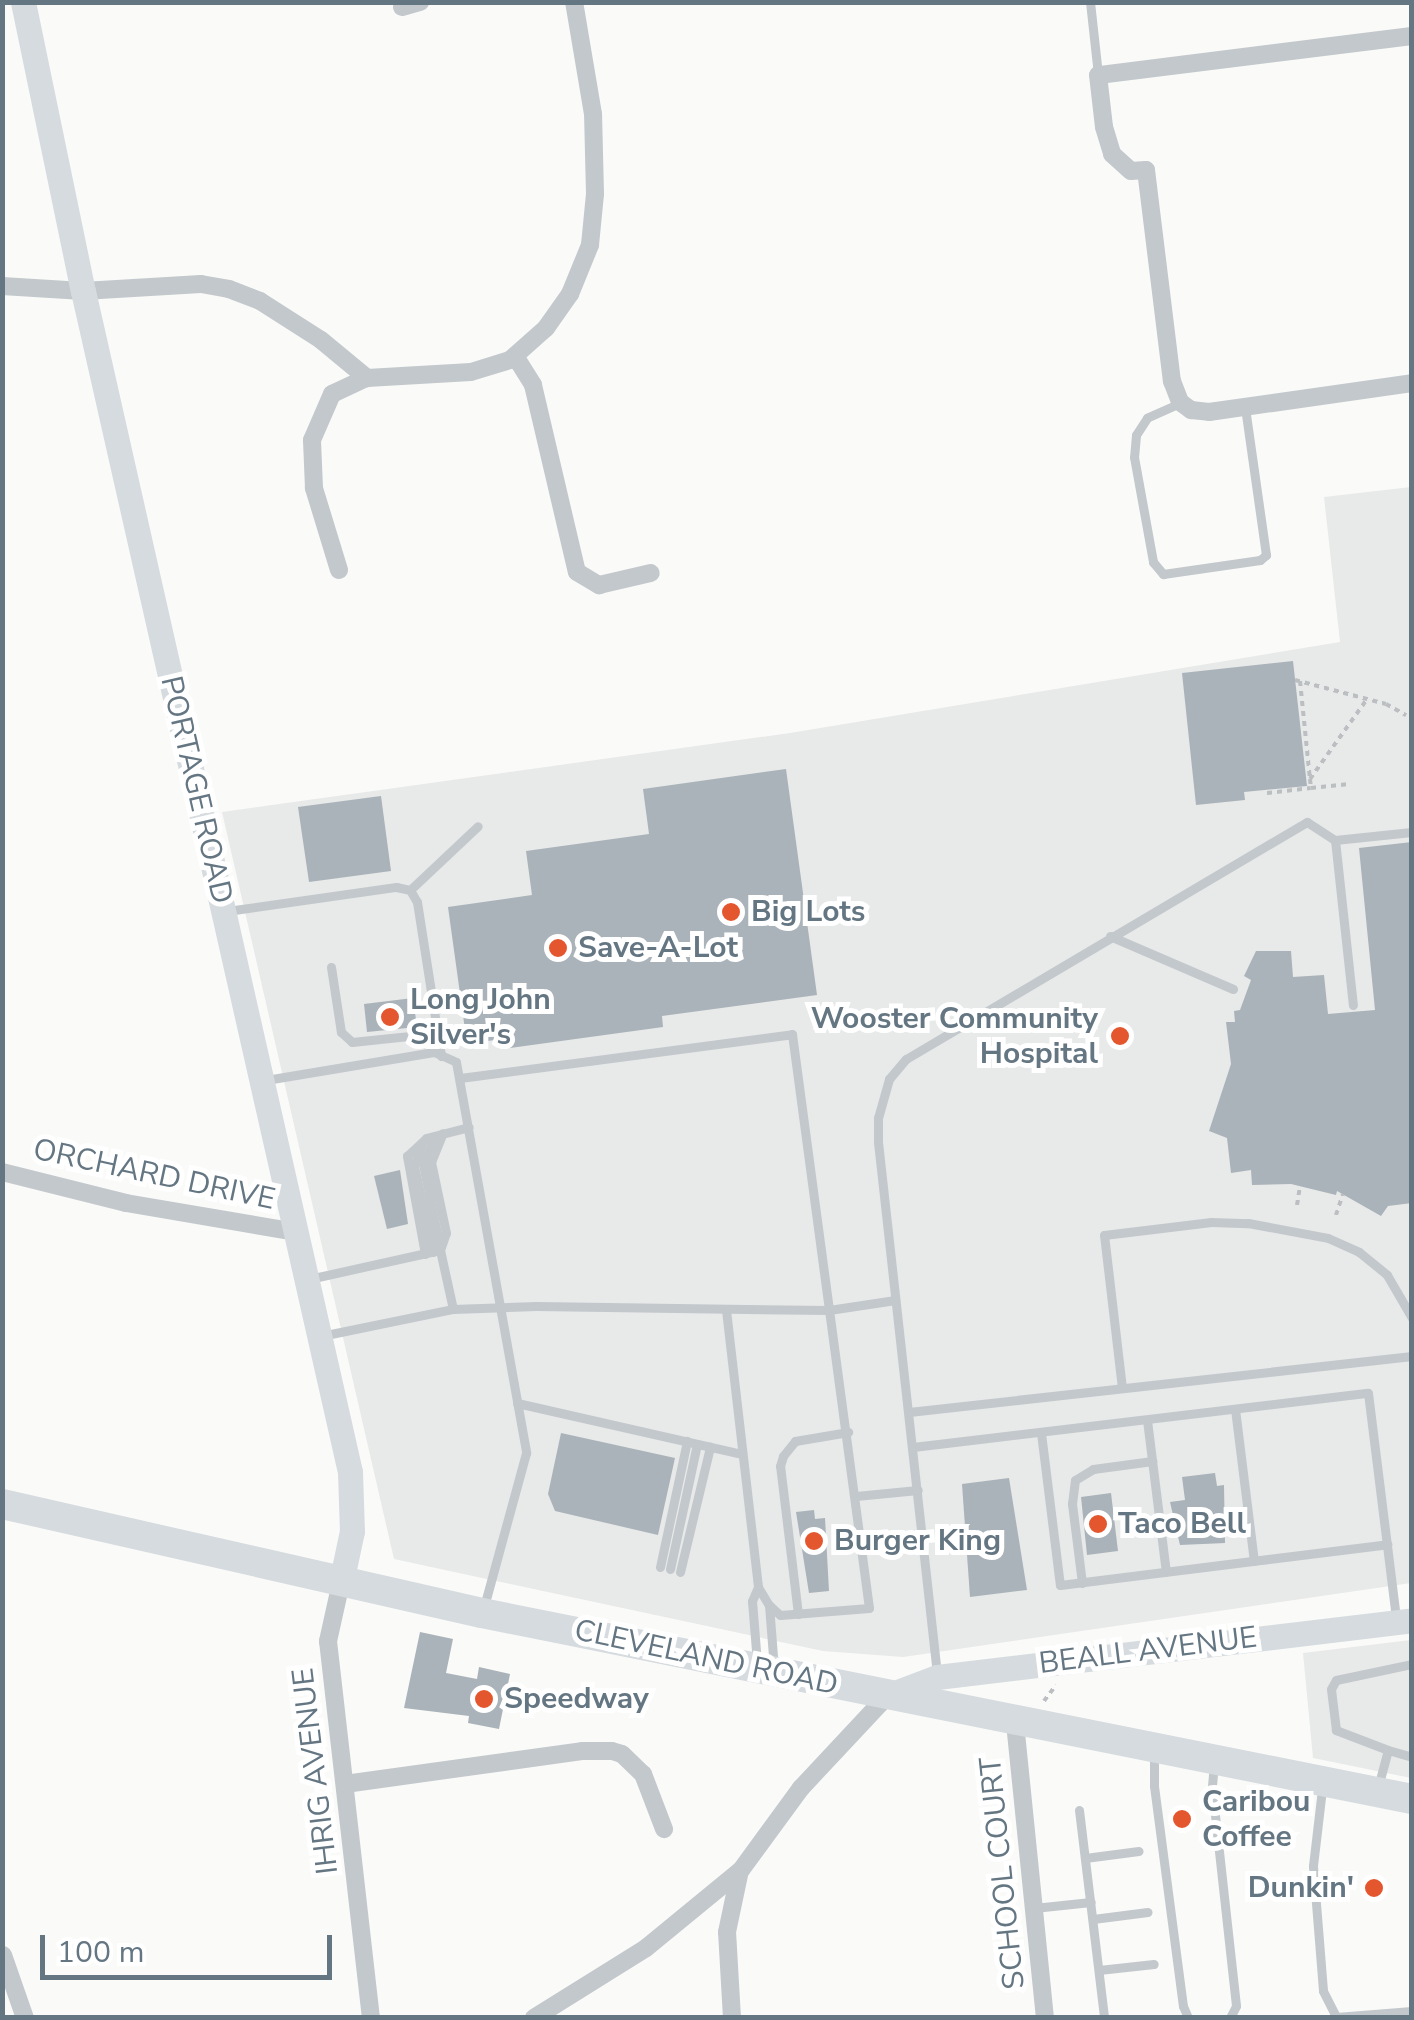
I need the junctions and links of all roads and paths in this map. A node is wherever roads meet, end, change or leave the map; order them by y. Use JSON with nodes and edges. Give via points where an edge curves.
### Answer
{"nodes":[{"id":1,"x":23,"y":2,"type":"edge"},
{"id":2,"x":574,"y":2,"type":"edge"},
{"id":3,"x":1090,"y":2,"type":"edge"},
{"id":4,"x":1412,"y":36,"type":"edge"},
{"id":5,"x":1098,"y":76,"type":"junction"},
{"id":6,"x":2,"y":286,"type":"edge"},
{"id":7,"x":84,"y":291,"type":"junction"},
{"id":8,"x":515,"y":356,"type":"junction"},
{"id":9,"x":367,"y":378,"type":"junction"},
{"id":10,"x":1412,"y":384,"type":"edge"},
{"id":11,"x":1180,"y":402,"type":"junction"},
{"id":12,"x":1245,"y":407,"type":"junction"},
{"id":13,"x":339,"y":570,"type":"dead end"},
{"id":14,"x":652,"y":572,"type":"dead end"},
{"id":15,"x":1367,"y":699,"type":"junction"},
{"id":16,"x":1406,"y":715,"type":"dead end"},
{"id":17,"x":1310,"y":779,"type":"junction"},
{"id":18,"x":1347,"y":784,"type":"dead end"},
{"id":19,"x":1311,"y":788,"type":"junction"},
{"id":20,"x":1267,"y":793,"type":"dead end"},
{"id":21,"x":478,"y":826,"type":"dead end"},
{"id":22,"x":1412,"y":832,"type":"edge"},
{"id":23,"x":1334,"y":840,"type":"junction"},
{"id":24,"x":410,"y":890,"type":"junction"},
{"id":25,"x":224,"y":912,"type":"junction"},
{"id":26,"x":1110,"y":936,"type":"junction"},
{"id":27,"x":332,"y":967,"type":"dead end"},
{"id":28,"x":1233,"y":990,"type":"dead end"},
{"id":29,"x":1353,"y":1005,"type":"dead end"},
{"id":30,"x":437,"y":1034,"type":"junction"},
{"id":31,"x":441,"y":1056,"type":"junction"},
{"id":32,"x":460,"y":1078,"type":"junction"},
{"id":33,"x":262,"y":1080,"type":"junction"},
{"id":34,"x":468,"y":1127,"type":"junction"},
{"id":35,"x":436,"y":1135,"type":"junction"},
{"id":36,"x":2,"y":1172,"type":"edge"},
{"id":37,"x":1300,"y":1186,"type":"dead end"},
{"id":38,"x":1343,"y":1194,"type":"dead end"},
{"id":39,"x":1297,"y":1205,"type":"dead end"},
{"id":40,"x":1336,"y":1215,"type":"dead end"},
{"id":41,"x":296,"y":1232,"type":"junction"},
{"id":42,"x":433,"y":1252,"type":"junction"},
{"id":43,"x":306,"y":1280,"type":"junction"},
{"id":44,"x":895,"y":1300,"type":"junction"},
{"id":45,"x":500,"y":1307,"type":"junction"},
{"id":46,"x":453,"y":1310,"type":"junction"},
{"id":47,"x":726,"y":1310,"type":"junction"},
{"id":48,"x":829,"y":1310,"type":"junction"},
{"id":49,"x":1412,"y":1318,"type":"edge"},
{"id":50,"x":319,"y":1336,"type":"junction"},
{"id":51,"x":1412,"y":1356,"type":"edge"},
{"id":52,"x":1122,"y":1388,"type":"junction"},
{"id":53,"x":517,"y":1403,"type":"junction"},
{"id":54,"x":1235,"y":1410,"type":"junction"},
{"id":55,"x":909,"y":1412,"type":"junction"},
{"id":56,"x":1147,"y":1420,"type":"junction"},
{"id":57,"x":848,"y":1432,"type":"junction"},
{"id":58,"x":1041,"y":1433,"type":"junction"},
{"id":59,"x":692,"y":1443,"type":"junction"},
{"id":60,"x":710,"y":1446,"type":"junction"},
{"id":61,"x":913,"y":1448,"type":"junction"},
{"id":62,"x":741,"y":1454,"type":"junction"},
{"id":63,"x":1152,"y":1461,"type":"junction"},
{"id":64,"x":918,"y":1490,"type":"junction"},
{"id":65,"x":856,"y":1496,"type":"junction"},
{"id":66,"x":2,"y":1504,"type":"edge"},
{"id":67,"x":1387,"y":1544,"type":"junction"},
{"id":68,"x":1254,"y":1561,"type":"junction"},
{"id":69,"x":1166,"y":1572,"type":"junction"},
{"id":70,"x":342,"y":1578,"type":"junction"},
{"id":71,"x":1082,"y":1583,"type":"junction"},
{"id":72,"x":758,"y":1587,"type":"junction"},
{"id":73,"x":768,"y":1605,"type":"junction"},
{"id":74,"x":482,"y":1613,"type":"junction"},
{"id":75,"x":798,"y":1614,"type":"junction"},
{"id":76,"x":1404,"y":1620,"type":"edge"},
{"id":77,"x":1412,"y":1664,"type":"edge"},
{"id":78,"x":766,"y":1669,"type":"junction"},
{"id":79,"x":937,"y":1677,"type":"junction"},
{"id":80,"x":887,"y":1696,"type":"junction"},
{"id":81,"x":1015,"y":1723,"type":"junction"},
{"id":82,"x":1154,"y":1748,"type":"junction"},
{"id":83,"x":1388,"y":1750,"type":"junction"},
{"id":84,"x":1412,"y":1757,"type":"edge"},
{"id":85,"x":1214,"y":1759,"type":"junction"},
{"id":86,"x":1324,"y":1781,"type":"junction"},
{"id":87,"x":345,"y":1784,"type":"junction"},
{"id":88,"x":1377,"y":1792,"type":"junction"},
{"id":89,"x":1412,"y":1799,"type":"edge"},
{"id":90,"x":1079,"y":1810,"type":"dead end"},
{"id":91,"x":664,"y":1829,"type":"dead end"},
{"id":92,"x":1139,"y":1850,"type":"dead end"},
{"id":93,"x":1085,"y":1858,"type":"junction"},
{"id":94,"x":740,"y":1870,"type":"junction"},
{"id":95,"x":1091,"y":1902,"type":"junction"},
{"id":96,"x":1034,"y":1908,"type":"junction"},
{"id":97,"x":1148,"y":1912,"type":"dead end"},
{"id":98,"x":1093,"y":1920,"type":"junction"},
{"id":99,"x":3,"y":1956,"type":"edge"},
{"id":100,"x":1154,"y":1964,"type":"dead end"},
{"id":101,"x":1099,"y":1970,"type":"junction"},
{"id":102,"x":1412,"y":2010,"type":"edge"},
{"id":103,"x":25,"y":2018,"type":"edge"},
{"id":104,"x":372,"y":2018,"type":"edge"},
{"id":105,"x":534,"y":2018,"type":"edge"},
{"id":106,"x":732,"y":2018,"type":"edge"},
{"id":107,"x":1045,"y":2018,"type":"edge"},
{"id":108,"x":1104,"y":2018,"type":"edge"},
{"id":109,"x":1188,"y":2018,"type":"edge"},
{"id":110,"x":1230,"y":2018,"type":"edge"}],
"edges":[{"from":1,"to":7,"type":"main road","name":"PORTAGE ROAD"},
{"from":2,"to":8,"type":"street","via":[[593,114],[590,245],[570,294]]},
{"from":3,"to":5,"type":"lane"},
{"from":4,"to":5,"type":"street"},
{"from":5,"to":11,"type":"street","via":[[1112,154],[1131,171],[1146,170]]},
{"from":6,"to":7,"type":"street"},
{"from":7,"to":9,"type":"street","via":[[201,284],[228,289],[291,320]]},
{"from":7,"to":25,"type":"main road","name":"PORTAGE ROAD"},
{"from":8,"to":9,"type":"street","via":[[470,372]]},
{"from":8,"to":14,"type":"street","via":[[534,385],[577,572],[599,585]]},
{"from":9,"to":13,"type":"street","via":[[332,394],[312,440],[314,488]]},
{"from":10,"to":12,"type":"street"},
{"from":11,"to":12,"type":"street","via":[[1209,412]]},
{"from":11,"to":12,"type":"lane","via":[[1146,418],[1136,436],[1153,562],[1163,574],[1266,555]]},
{"from":15,"to":16,"type":"path"},
{"from":15,"to":17,"type":"path"},
{"from":15,"to":17,"type":"path","via":[[1298,681]]},
{"from":17,"to":19,"type":"path"},
{"from":18,"to":19,"type":"path"},
{"from":19,"to":20,"type":"path"},
{"from":21,"to":24,"type":"lane"},
{"from":22,"to":23,"type":"lane"},
{"from":23,"to":26,"type":"lane","via":[[1307,822]]},
{"from":23,"to":29,"type":"lane"},
{"from":24,"to":25,"type":"lane","via":[[396,886]]},
{"from":24,"to":30,"type":"lane"},
{"from":25,"to":33,"type":"main road","name":"PORTAGE ROAD"},
{"from":26,"to":28,"type":"lane"},
{"from":26,"to":44,"type":"lane","via":[[906,1058],[889,1079],[878,1142]]},
{"from":27,"to":30,"type":"lane","via":[[341,1032],[352,1042]]},
{"from":30,"to":31,"type":"lane"},
{"from":31,"to":32,"type":"lane","via":[[456,1062]]},
{"from":31,"to":33,"type":"lane"},
{"from":32,"to":34,"type":"lane"},
{"from":32,"to":48,"type":"lane","via":[[792,1034]]},
{"from":33,"to":41,"type":"main road","name":"PORTAGE ROAD"},
{"from":34,"to":35,"type":"lane"},
{"from":34,"to":45,"type":"lane"},
{"from":35,"to":42,"type":"lane","via":[[423,1164]]},
{"from":35,"to":42,"type":"lane","via":[[407,1156],[406,1168]]},
{"from":36,"to":41,"type":"street","name":"ORCHARD DRIVE","via":[[126,1203]]},
{"from":37,"to":39,"type":"path"},
{"from":38,"to":40,"type":"path"},
{"from":41,"to":43,"type":"main road","name":"PORTAGE ROAD"},
{"from":42,"to":43,"type":"lane"},
{"from":42,"to":46,"type":"lane"},
{"from":43,"to":50,"type":"main road","name":"PORTAGE ROAD"},
{"from":44,"to":48,"type":"lane"},
{"from":44,"to":55,"type":"lane"},
{"from":45,"to":46,"type":"lane"},
{"from":45,"to":47,"type":"lane"},
{"from":45,"to":53,"type":"lane"},
{"from":46,"to":50,"type":"lane"},
{"from":47,"to":48,"type":"lane"},
{"from":47,"to":62,"type":"lane"},
{"from":48,"to":57,"type":"lane"},
{"from":49,"to":52,"type":"lane","via":[[1387,1275],[1328,1238],[1210,1222],[1104,1236]]},
{"from":50,"to":70,"type":"main road","name":"PORTAGE ROAD","via":[[350,1472],[352,1531]]},
{"from":51,"to":52,"type":"lane"},
{"from":52,"to":55,"type":"lane"},
{"from":53,"to":59,"type":"lane"},
{"from":53,"to":74,"type":"lane","via":[[526,1454]]},
{"from":54,"to":56,"type":"lane"},
{"from":54,"to":67,"type":"lane","via":[[1368,1393]]},
{"from":54,"to":68,"type":"lane"},
{"from":55,"to":61,"type":"lane"},
{"from":56,"to":58,"type":"lane"},
{"from":56,"to":63,"type":"lane"},
{"from":57,"to":65,"type":"lane"},
{"from":57,"to":75,"type":"lane","via":[[795,1441],[780,1466]]},
{"from":58,"to":61,"type":"lane"},
{"from":58,"to":71,"type":"lane","via":[[1060,1585]]},
{"from":59,"to":60,"type":"lane"},
{"from":59,"to":60,"type":"lane","via":[[670,1569]]},
{"from":60,"to":62,"type":"lane"},
{"from":61,"to":64,"type":"lane"},
{"from":62,"to":72,"type":"lane"},
{"from":63,"to":69,"type":"lane"},
{"from":63,"to":71,"type":"lane","via":[[1093,1468],[1075,1480]]},
{"from":64,"to":65,"type":"lane"},
{"from":64,"to":79,"type":"lane"},
{"from":65,"to":75,"type":"lane","via":[[868,1608]]},
{"from":66,"to":70,"type":"main road","name":"CLEVELAND ROAD"},
{"from":67,"to":68,"type":"lane"},
{"from":67,"to":76,"type":"lane"},
{"from":68,"to":69,"type":"lane"},
{"from":69,"to":71,"type":"lane"},
{"from":70,"to":74,"type":"main road","name":"CLEVELAND ROAD"},
{"from":70,"to":87,"type":"street","name":"IHRIG AVENUE","via":[[328,1640]]},
{"from":72,"to":73,"type":"lane"},
{"from":72,"to":78,"type":"lane","via":[[752,1601]]},
{"from":73,"to":75,"type":"lane","via":[[780,1616]]},
{"from":73,"to":78,"type":"lane"},
{"from":74,"to":78,"type":"main road","name":"CLEVELAND ROAD"},
{"from":76,"to":79,"type":"main road","name":"BEALL AVENUE"},
{"from":77,"to":83,"type":"lane","via":[[1336,1680],[1331,1689],[1336,1730]]},
{"from":78,"to":80,"type":"main road","name":"CLEVELAND ROAD"},
{"from":79,"to":80,"type":"main road","name":"BEALL AVENUE"},
{"from":80,"to":81,"type":"main road","name":"CLEVELAND ROAD"},
{"from":80,"to":94,"type":"street","via":[[801,1788]]},
{"from":81,"to":82,"type":"main road","name":"CLEVELAND ROAD"},
{"from":81,"to":96,"type":"street","name":"SCHOOL COURT"},
{"from":82,"to":85,"type":"main road","name":"CLEVELAND ROAD"},
{"from":82,"to":109,"type":"lane","via":[[1156,1804]]},
{"from":83,"to":84,"type":"lane"},
{"from":83,"to":88,"type":"lane"},
{"from":85,"to":86,"type":"main road","name":"CLEVELAND ROAD"},
{"from":85,"to":110,"type":"lane","via":[[1236,2006]]},
{"from":86,"to":88,"type":"main road","name":"CLEVELAND ROAD"},
{"from":86,"to":102,"type":"lane","via":[[1313,1866],[1323,1991],[1336,2017]]},
{"from":87,"to":91,"type":"street","via":[[612,1752],[643,1774]]},
{"from":87,"to":104,"type":"street","name":"IHRIG AVENUE"},
{"from":88,"to":89,"type":"main road","name":"CLEVELAND ROAD"},
{"from":90,"to":93,"type":"lane"},
{"from":92,"to":93,"type":"lane"},
{"from":93,"to":95,"type":"lane"},
{"from":94,"to":105,"type":"street","via":[[646,1948]]},
{"from":94,"to":106,"type":"street","via":[[728,1911]]},
{"from":95,"to":96,"type":"lane"},
{"from":95,"to":98,"type":"lane"},
{"from":96,"to":107,"type":"street","name":"SCHOOL COURT"},
{"from":97,"to":98,"type":"lane"},
{"from":98,"to":101,"type":"lane"},
{"from":99,"to":103,"type":"street"},
{"from":100,"to":101,"type":"lane"},
{"from":101,"to":108,"type":"lane"}]}
